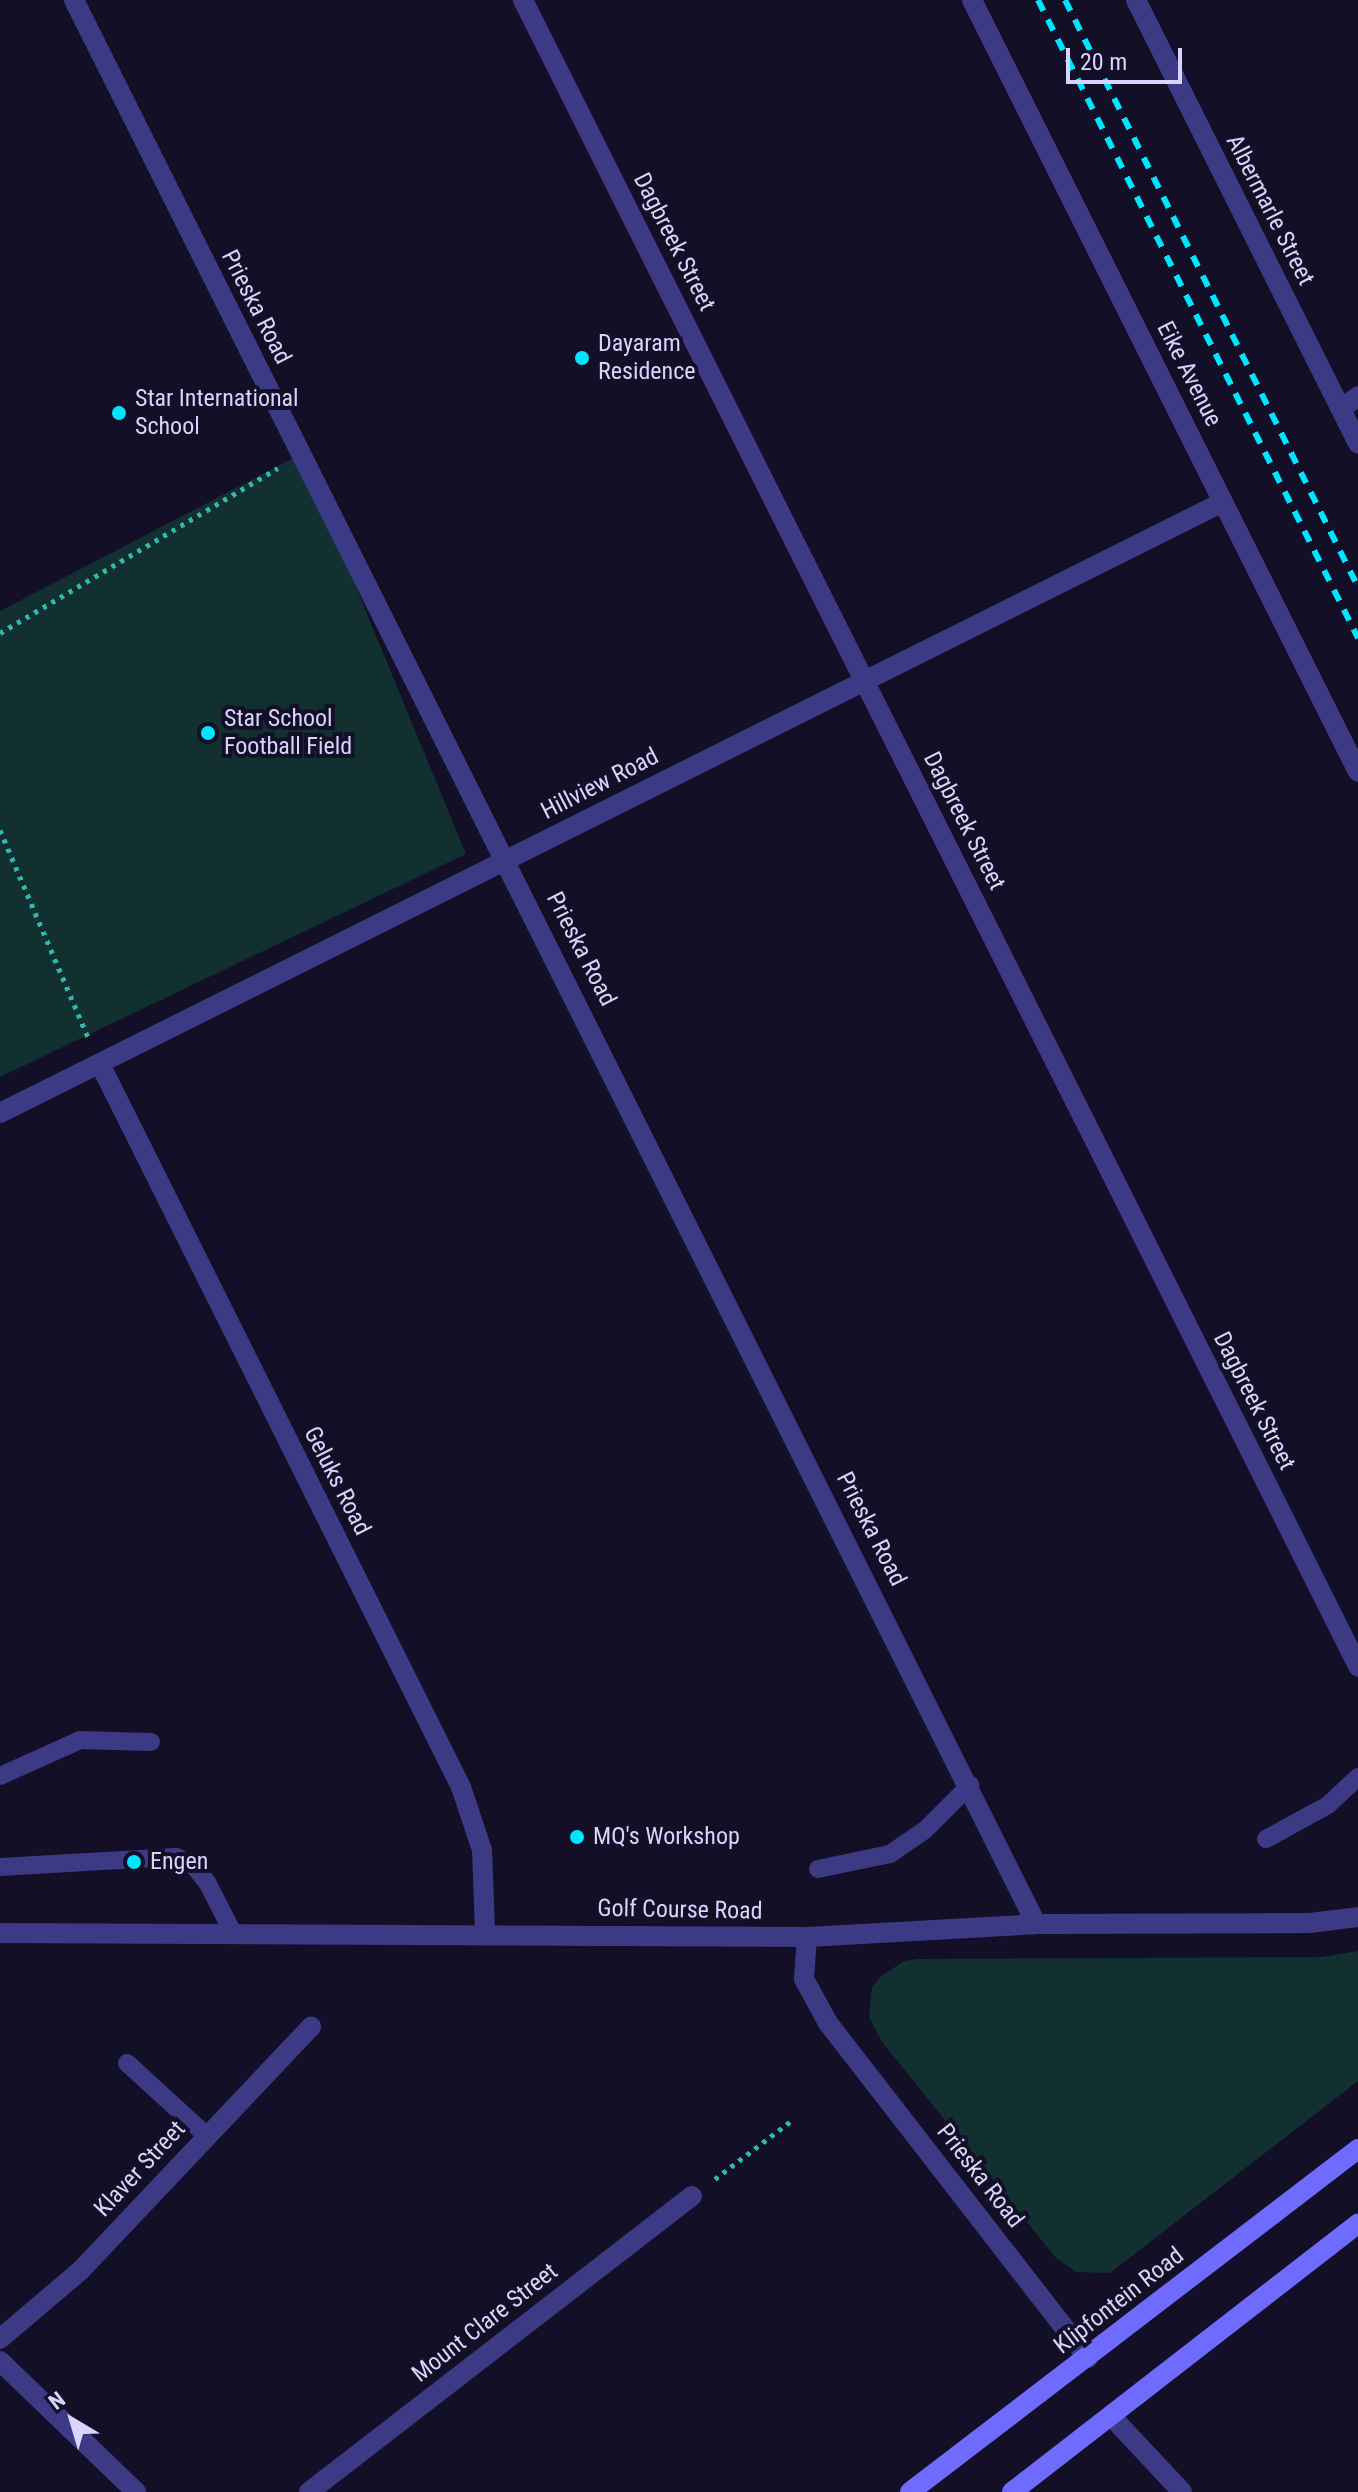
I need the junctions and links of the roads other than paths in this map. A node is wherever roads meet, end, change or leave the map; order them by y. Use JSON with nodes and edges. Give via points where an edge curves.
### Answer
{"nodes":[{"id":1,"x":74,"y":0,"type":"edge"},
{"id":2,"x":523,"y":0,"type":"edge"},
{"id":3,"x":972,"y":0,"type":"edge"},
{"id":4,"x":1136,"y":0,"type":"edge"},
{"id":5,"x":1358,"y":396,"type":"edge"},
{"id":6,"x":1341,"y":409,"type":"junction"},
{"id":7,"x":1358,"y":444,"type":"edge"},
{"id":8,"x":1223,"y":502,"type":"junction"},
{"id":9,"x":864,"y":680,"type":"junction"},
{"id":10,"x":1358,"y":772,"type":"edge"},
{"id":11,"x":508,"y":859,"type":"junction"},
{"id":12,"x":100,"y":1064,"type":"junction"},
{"id":13,"x":0,"y":1113,"type":"edge"},
{"id":14,"x":1358,"y":1666,"type":"edge"},
{"id":15,"x":151,"y":1742,"type":"dead end"},
{"id":16,"x":0,"y":1776,"type":"edge"},
{"id":17,"x":1358,"y":1777,"type":"edge"},
{"id":18,"x":970,"y":1785,"type":"junction"},
{"id":19,"x":1266,"y":1839,"type":"dead end"},
{"id":20,"x":0,"y":1867,"type":"edge"},
{"id":21,"x":818,"y":1869,"type":"dead end"},
{"id":22,"x":1358,"y":1917,"type":"edge"},
{"id":23,"x":1036,"y":1924,"type":"junction"},
{"id":24,"x":0,"y":1931,"type":"edge"},
{"id":25,"x":233,"y":1933,"type":"junction"},
{"id":26,"x":485,"y":1933,"type":"junction"},
{"id":27,"x":807,"y":1937,"type":"junction"},
{"id":28,"x":311,"y":2027,"type":"dead end"},
{"id":29,"x":127,"y":2063,"type":"dead end"},
{"id":30,"x":207,"y":2136,"type":"junction"},
{"id":31,"x":1358,"y":2149,"type":"edge"},
{"id":32,"x":700,"y":2190,"type":"road end"},
{"id":33,"x":1358,"y":2224,"type":"edge"},
{"id":34,"x":0,"y":2339,"type":"edge"},
{"id":35,"x":1088,"y":2358,"type":"junction"},
{"id":36,"x":0,"y":2361,"type":"edge"},
{"id":37,"x":1111,"y":2416,"type":"junction"},
{"id":38,"x":136,"y":2492,"type":"edge"},
{"id":39,"x":309,"y":2492,"type":"edge"},
{"id":40,"x":910,"y":2492,"type":"edge"},
{"id":41,"x":1012,"y":2492,"type":"edge"},
{"id":42,"x":1182,"y":2492,"type":"edge"}],
"edges":[{"from":1,"to":11,"type":"street","name":"Prieska Road"},
{"from":2,"to":9,"type":"street","name":"Dagbreek Street"},
{"from":3,"to":8,"type":"street","name":"Eike Avenue"},
{"from":4,"to":6,"type":"street","name":"Albermarle Street"},
{"from":5,"to":6,"type":"street"},
{"from":6,"to":7,"type":"street","name":"Albermarle Street"},
{"from":8,"to":9,"type":"street","name":"Hillview Road"},
{"from":8,"to":10,"type":"street","name":"Eike Avenue"},
{"from":9,"to":11,"type":"street","name":"Hillview Road"},
{"from":9,"to":14,"type":"street","name":"Dagbreek Street"},
{"from":11,"to":12,"type":"street","name":"Hillview Road"},
{"from":11,"to":18,"type":"street","name":"Prieska Road"},
{"from":12,"to":13,"type":"street","name":"Hillview Road"},
{"from":12,"to":26,"type":"street","name":"Geluks Road","via":[[461,1787],[482,1850]]},
{"from":15,"to":16,"type":"lane","via":[[80,1740]]},
{"from":17,"to":19,"type":"lane","via":[[1328,1805]]},
{"from":18,"to":21,"type":"lane","via":[[925,1830],[890,1854]]},
{"from":18,"to":23,"type":"street","name":"Prieska Road"},
{"from":20,"to":25,"type":"lane","via":[[176,1857],[193,1865],[207,1882]]},
{"from":22,"to":23,"type":"street","name":"Golf Course Road","via":[[1310,1923]]},
{"from":23,"to":27,"type":"street","name":"Golf Course Road"},
{"from":24,"to":25,"type":"street","name":"Golf Course Road"},
{"from":25,"to":26,"type":"street","name":"Golf Course Road"},
{"from":26,"to":27,"type":"street","name":"Golf Course Road"},
{"from":27,"to":35,"type":"street","name":"Prieska Road","via":[[804,1979],[828,2023]]},
{"from":28,"to":30,"type":"street","name":"Klaver Street"},
{"from":29,"to":30,"type":"lane"},
{"from":30,"to":34,"type":"street","name":"Klaver Street","via":[[81,2270]]},
{"from":31,"to":35,"type":"main road","name":"Klipfontein Road"},
{"from":32,"to":39,"type":"street","name":"Mount Clare Street"},
{"from":33,"to":37,"type":"main road"},
{"from":35,"to":40,"type":"main road","name":"Klipfontein Road"},
{"from":36,"to":38,"type":"street"},
{"from":37,"to":41,"type":"main road"},
{"from":37,"to":42,"type":"street"}]}
